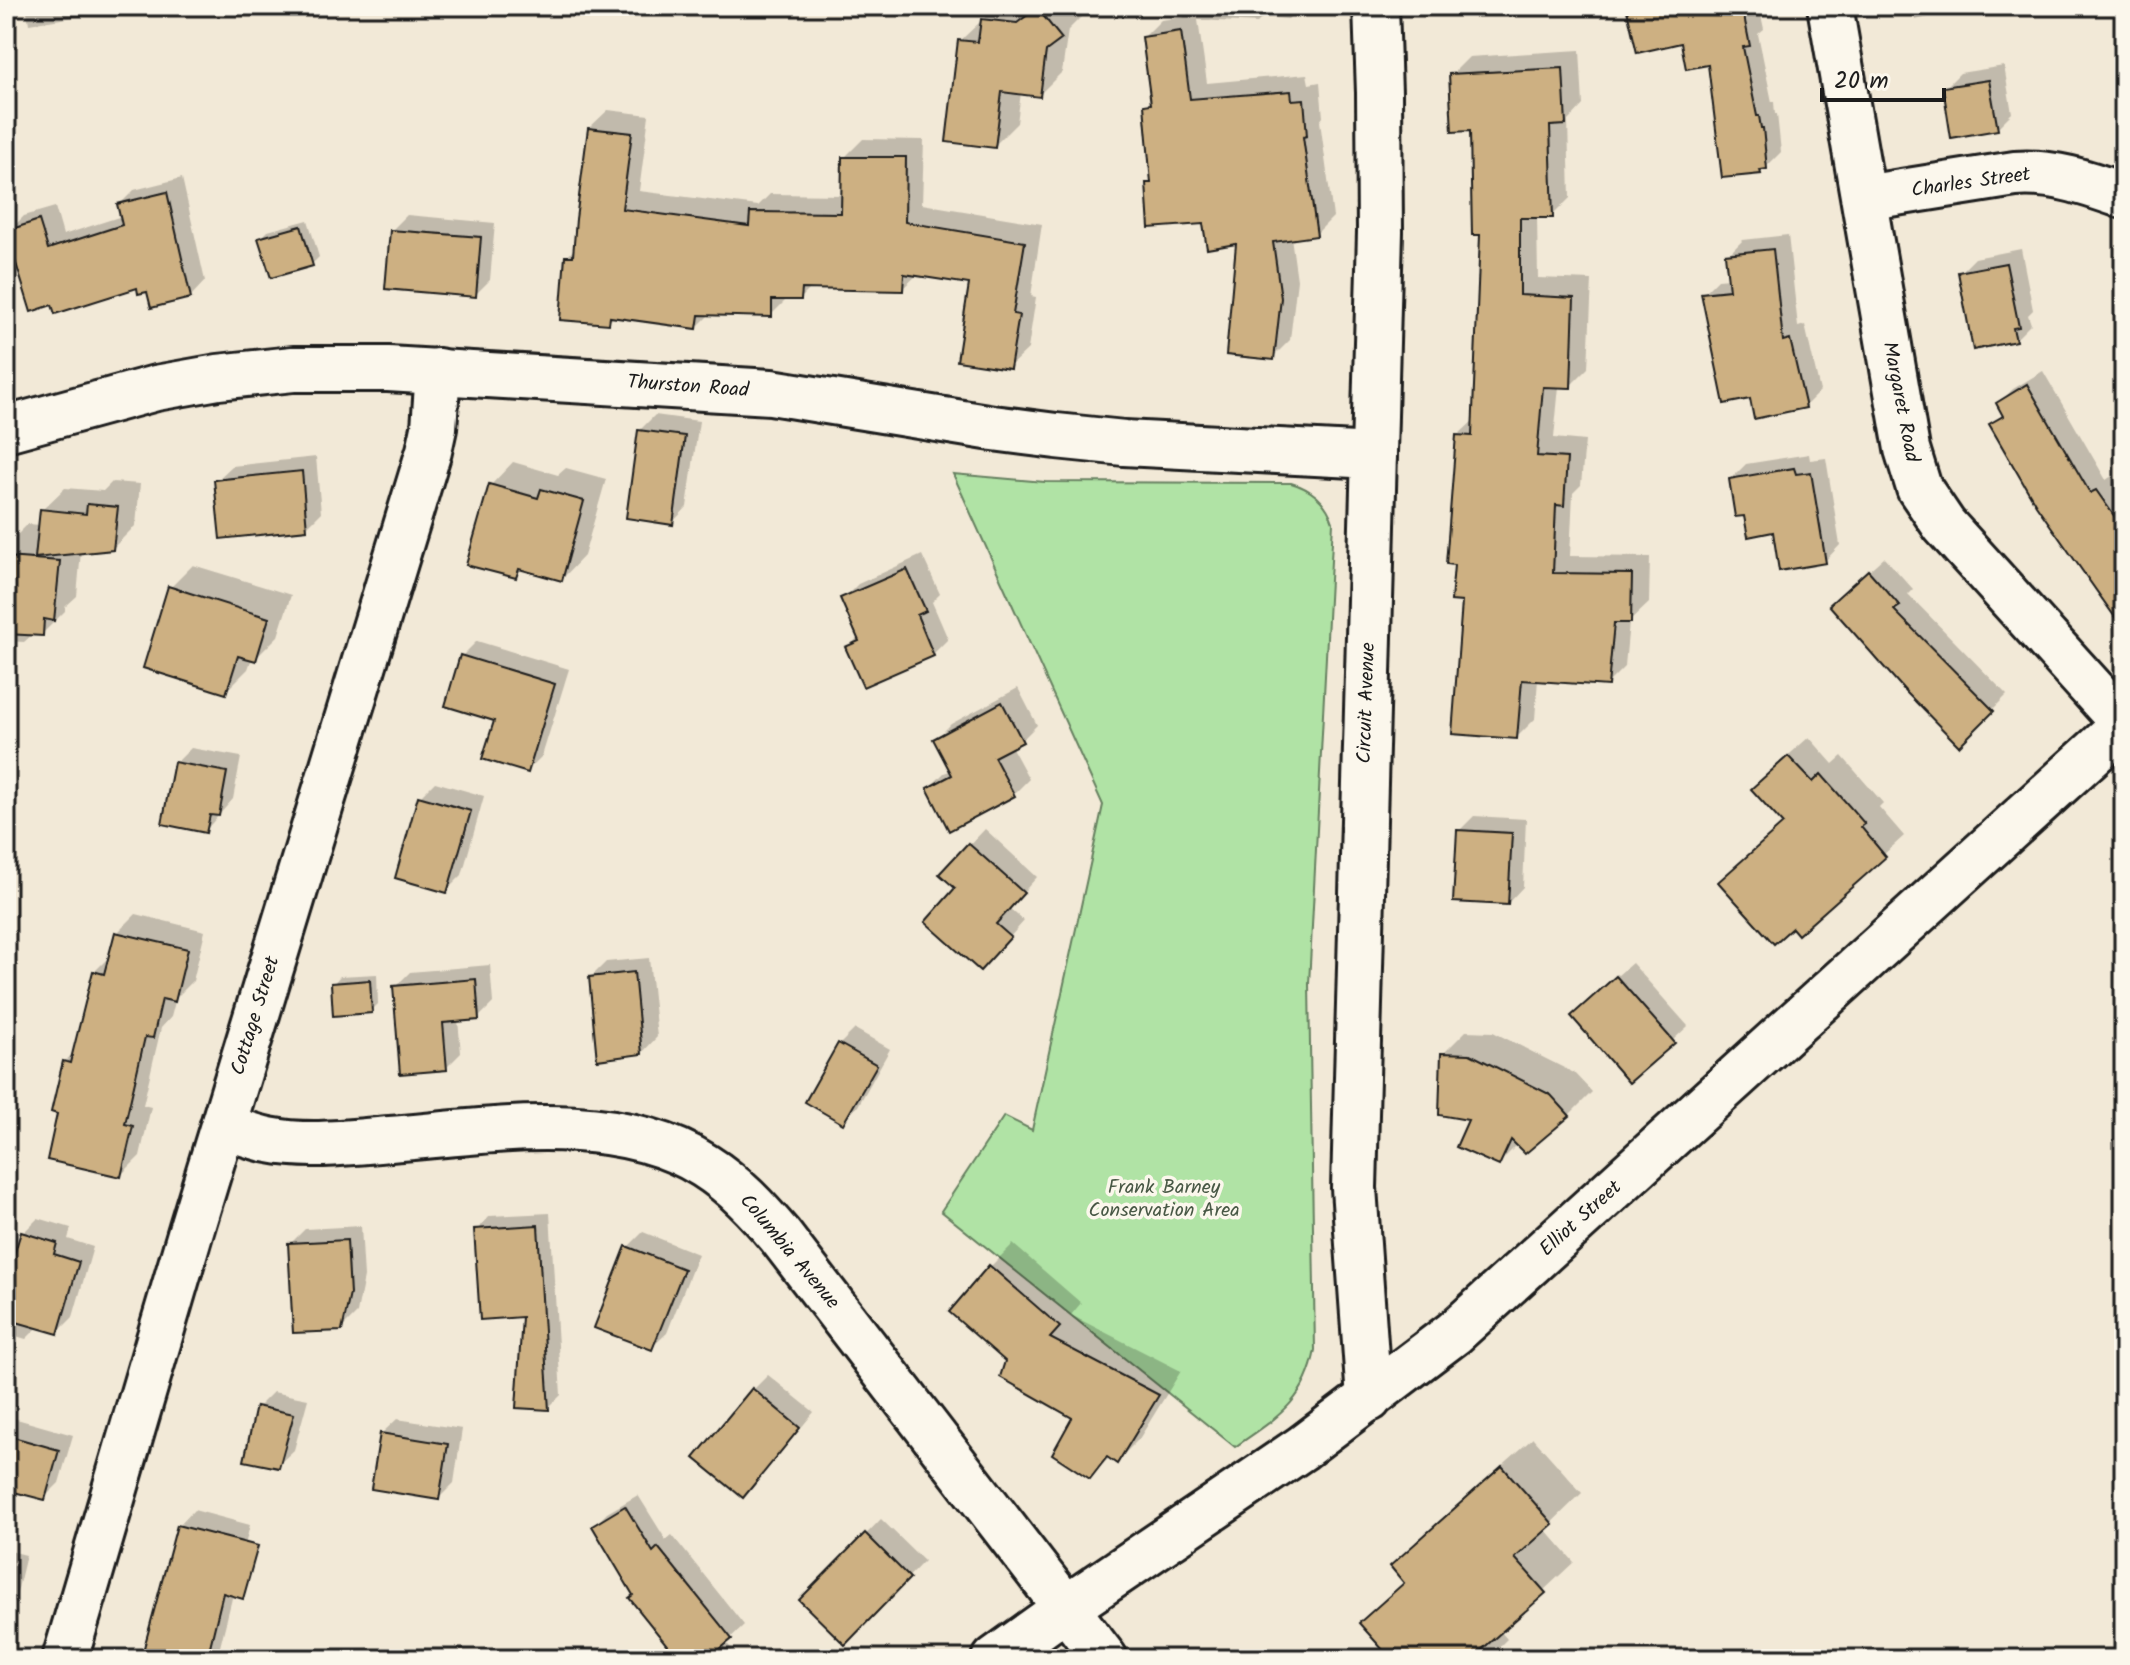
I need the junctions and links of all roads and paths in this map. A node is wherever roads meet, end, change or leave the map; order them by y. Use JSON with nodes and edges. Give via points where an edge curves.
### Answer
{"nodes":[{"id":1,"x":1376,"y":6,"type":"edge"},
{"id":2,"x":1830,"y":6,"type":"edge"},
{"id":3,"x":2124,"y":196,"type":"edge"},
{"id":4,"x":1864,"y":198,"type":"junction"},
{"id":5,"x":438,"y":371,"type":"junction"},
{"id":6,"x":6,"y":429,"type":"edge"},
{"id":7,"x":1374,"y":456,"type":"junction"},
{"id":8,"x":2124,"y":724,"type":"edge"},
{"id":9,"x":223,"y":1126,"type":"junction"},
{"id":10,"x":1369,"y":1399,"type":"junction"},
{"id":11,"x":1066,"y":1608,"type":"junction"},
{"id":12,"x":65,"y":1659,"type":"edge"},
{"id":13,"x":995,"y":1659,"type":"edge"},
{"id":14,"x":1105,"y":1659,"type":"edge"}],
"edges":[{"from":1,"to":7,"type":"street","name":"Circuit Avenue","via":[[1380,161]]},
{"from":2,"to":4,"type":"street","name":"Margaret Road"},
{"from":3,"to":4,"type":"street","name":"Charles Street","via":[[2034,172]]},
{"from":4,"to":8,"type":"street","name":"Margaret Road","via":[[1907,449],[1919,488],[1944,525]]},
{"from":5,"to":6,"type":"street","name":"Thurston Road","via":[[323,368],[218,377],[156,388]]},
{"from":5,"to":7,"type":"street","name":"Thurston Road","via":[[771,392],[1124,443]]},
{"from":5,"to":9,"type":"street","name":"Cottage Street","via":[[429,451]]},
{"from":7,"to":10,"type":"street","name":"Circuit Avenue","via":[[1354,1188]]},
{"from":8,"to":10,"type":"street","name":"Elliot Street","via":[[1494,1299]]},
{"from":9,"to":11,"type":"street","name":"Columbia Avenue","via":[[270,1141],[323,1144],[583,1129],[645,1141],[703,1165],[732,1185],[780,1236]]},
{"from":9,"to":12,"type":"street","name":"Cottage Street"},
{"from":10,"to":11,"type":"street","name":"Elliot Street"},
{"from":11,"to":13,"type":"street","name":"Elliot Street"},
{"from":11,"to":14,"type":"street","name":"Columbia Avenue"}]}
